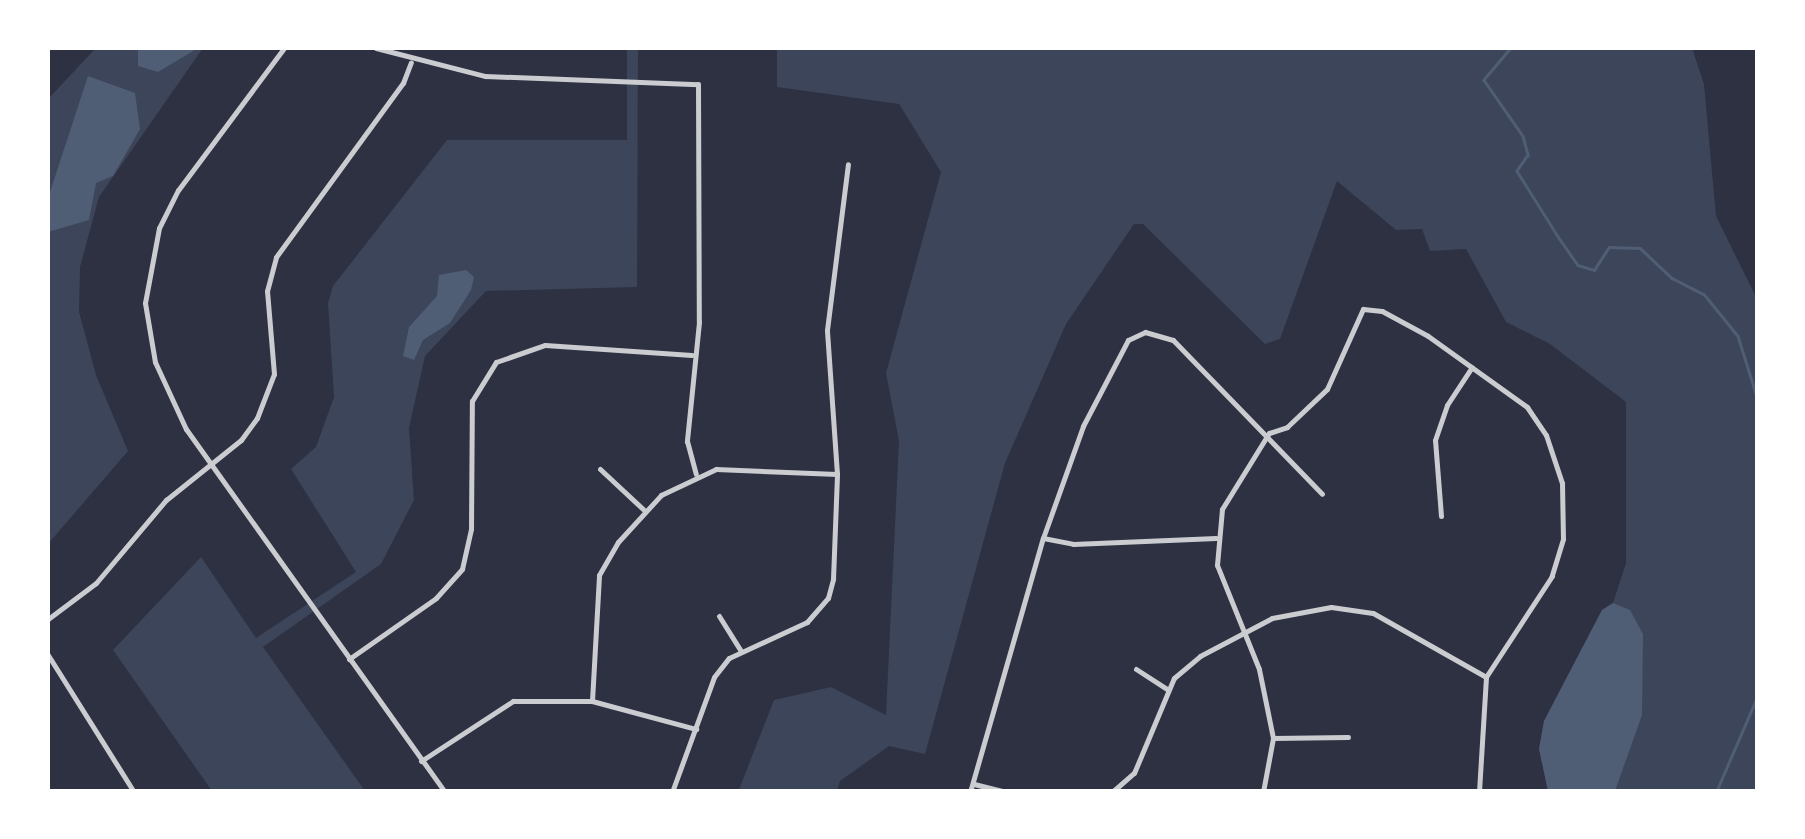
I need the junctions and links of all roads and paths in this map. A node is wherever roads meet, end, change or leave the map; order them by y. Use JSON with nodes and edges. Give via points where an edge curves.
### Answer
{"nodes":[{"id":1,"x":284,"y":48,"type":"edge"},
{"id":2,"x":376,"y":48,"type":"edge"},
{"id":3,"x":411,"y":62,"type":"junction"},
{"id":4,"x":848,"y":164,"type":"dead end"},
{"id":5,"x":692,"y":356,"type":"junction"},
{"id":6,"x":1472,"y":366,"type":"junction"},
{"id":7,"x":1270,"y":433,"type":"junction"},
{"id":8,"x":211,"y":462,"type":"junction"},
{"id":9,"x":600,"y":469,"type":"dead end"},
{"id":10,"x":696,"y":474,"type":"junction"},
{"id":11,"x":838,"y":474,"type":"junction"},
{"id":12,"x":1322,"y":494,"type":"dead end"},
{"id":13,"x":645,"y":511,"type":"junction"},
{"id":14,"x":1440,"y":516,"type":"dead end"},
{"id":15,"x":1043,"y":538,"type":"junction"},
{"id":16,"x":1216,"y":538,"type":"junction"},
{"id":17,"x":720,"y":616,"type":"dead end"},
{"id":18,"x":48,"y":618,"type":"edge"},
{"id":19,"x":1241,"y":635,"type":"junction"},
{"id":20,"x":740,"y":650,"type":"junction"},
{"id":21,"x":48,"y":656,"type":"edge"},
{"id":22,"x":349,"y":659,"type":"junction"},
{"id":23,"x":1136,"y":669,"type":"dead end"},
{"id":24,"x":1486,"y":677,"type":"junction"},
{"id":25,"x":1168,"y":690,"type":"junction"},
{"id":26,"x":592,"y":701,"type":"junction"},
{"id":27,"x":696,"y":729,"type":"junction"},
{"id":28,"x":1348,"y":737,"type":"dead end"},
{"id":29,"x":1272,"y":738,"type":"junction"},
{"id":30,"x":420,"y":761,"type":"junction"},
{"id":31,"x":974,"y":784,"type":"junction"},
{"id":32,"x":134,"y":792,"type":"edge"},
{"id":33,"x":445,"y":792,"type":"edge"},
{"id":34,"x":672,"y":792,"type":"edge"},
{"id":35,"x":970,"y":792,"type":"edge"},
{"id":36,"x":1005,"y":792,"type":"edge"},
{"id":37,"x":1112,"y":792,"type":"edge"},
{"id":38,"x":1263,"y":792,"type":"edge"},
{"id":39,"x":1479,"y":792,"type":"edge"}],
"edges":[{"from":1,"to":8,"type":"street","via":[[178,190],[152,252],[145,303],[155,362],[168,398]]},
{"from":2,"to":3,"type":"street"},
{"from":3,"to":5,"type":"street","via":[[485,76],[698,84],[699,322]]},
{"from":3,"to":8,"type":"street","via":[[403,83],[276,258],[267,292],[274,374],[269,398],[241,440]]},
{"from":4,"to":11,"type":"street","via":[[827,330]]},
{"from":5,"to":10,"type":"street","via":[[687,441]]},
{"from":5,"to":22,"type":"street","via":[[545,345],[496,362],[472,401],[471,529],[462,569],[436,598]]},
{"from":6,"to":7,"type":"street","via":[[1382,311],[1363,310],[1327,388],[1286,428]]},
{"from":6,"to":14,"type":"street","via":[[1436,440]]},
{"from":6,"to":24,"type":"street","via":[[1527,406],[1546,434],[1566,510],[1552,576]]},
{"from":7,"to":12,"type":"street"},
{"from":7,"to":15,"type":"street","via":[[1173,340],[1158,332],[1138,334],[1096,397]]},
{"from":7,"to":16,"type":"street","via":[[1234,482]]},
{"from":8,"to":18,"type":"street","via":[[166,500],[96,583]]},
{"from":8,"to":22,"type":"street"},
{"from":9,"to":13,"type":"street"},
{"from":10,"to":11,"type":"street","via":[[736,468]]},
{"from":10,"to":13,"type":"street"},
{"from":11,"to":20,"type":"street","via":[[828,598],[807,622]]},
{"from":13,"to":26,"type":"street","via":[[606,560],[594,591]]},
{"from":15,"to":16,"type":"street","via":[[1073,544]]},
{"from":15,"to":31,"type":"street"},
{"from":16,"to":19,"type":"street","via":[[1217,565]]},
{"from":17,"to":20,"type":"street"},
{"from":19,"to":24,"type":"street","via":[[1298,610],[1373,613]]},
{"from":19,"to":25,"type":"street","via":[[1184,667]]},
{"from":19,"to":29,"type":"street","via":[[1259,669]]},
{"from":20,"to":27,"type":"street","via":[[714,676]]},
{"from":21,"to":32,"type":"street"},
{"from":22,"to":30,"type":"street"},
{"from":23,"to":25,"type":"street"},
{"from":24,"to":39,"type":"street"},
{"from":25,"to":37,"type":"street","via":[[1134,773]]},
{"from":26,"to":27,"type":"street"},
{"from":26,"to":30,"type":"street","via":[[513,701]]},
{"from":27,"to":34,"type":"street"},
{"from":28,"to":29,"type":"street"},
{"from":29,"to":38,"type":"street"},
{"from":30,"to":33,"type":"street"},
{"from":31,"to":35,"type":"street"},
{"from":31,"to":36,"type":"street"}]}
